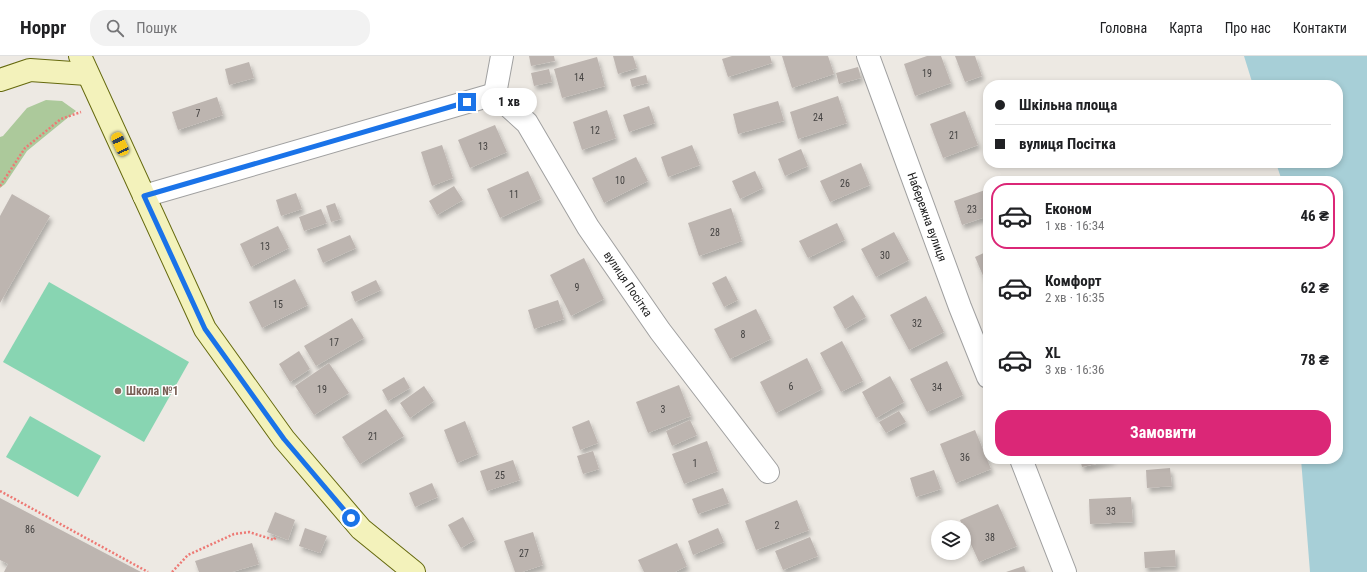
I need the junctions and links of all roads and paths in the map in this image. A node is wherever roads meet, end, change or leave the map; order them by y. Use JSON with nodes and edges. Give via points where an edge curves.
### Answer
{"nodes":[{"id":1,"x":502,"y":56,"type":"edge"},
{"id":2,"x":868,"y":56,"type":"edge"},
{"id":3,"x":84,"y":65,"type":"edge"},
{"id":4,"x":0,"y":80,"type":"edge"},
{"id":5,"x":495,"y":94,"type":"junction"},
{"id":6,"x":102,"y":104,"type":"junction"},
{"id":7,"x":0,"y":186,"type":"edge"},
{"id":8,"x":144,"y":196,"type":"junction"},
{"id":9,"x":983,"y":364,"type":"edge"},
{"id":10,"x":1023,"y":464,"type":"edge"},
{"id":11,"x":768,"y":472,"type":"dead end"},
{"id":12,"x":0,"y":491,"type":"edge"},
{"id":13,"x":276,"y":536,"type":"dead end"},
{"id":14,"x":148,"y":572,"type":"edge"},
{"id":15,"x":172,"y":572,"type":"edge"},
{"id":16,"x":414,"y":572,"type":"edge"},
{"id":17,"x":1065,"y":572,"type":"edge"}],
"edges":[{"from":1,"to":5,"type":"street"},
{"from":2,"to":9,"type":"street","name":"Набережна вулиця"},
{"from":3,"to":4,"type":"street","via":[[30,70]]},
{"from":3,"to":6,"type":"street"},
{"from":5,"to":8,"type":"street"},
{"from":5,"to":11,"type":"street","name":"вулиця Посітка","via":[[527,122],[588,227],[660,331]]},
{"from":6,"to":7,"type":"path","via":[[61,119],[25,148]]},
{"from":6,"to":8,"type":"street"},
{"from":8,"to":16,"type":"street","via":[[209,336],[284,439],[361,529]]},
{"from":10,"to":17,"type":"street"},
{"from":12,"to":14,"type":"path"},
{"from":13,"to":15,"type":"path","via":[[274,540],[249,532],[234,534],[188,555]]}]}
